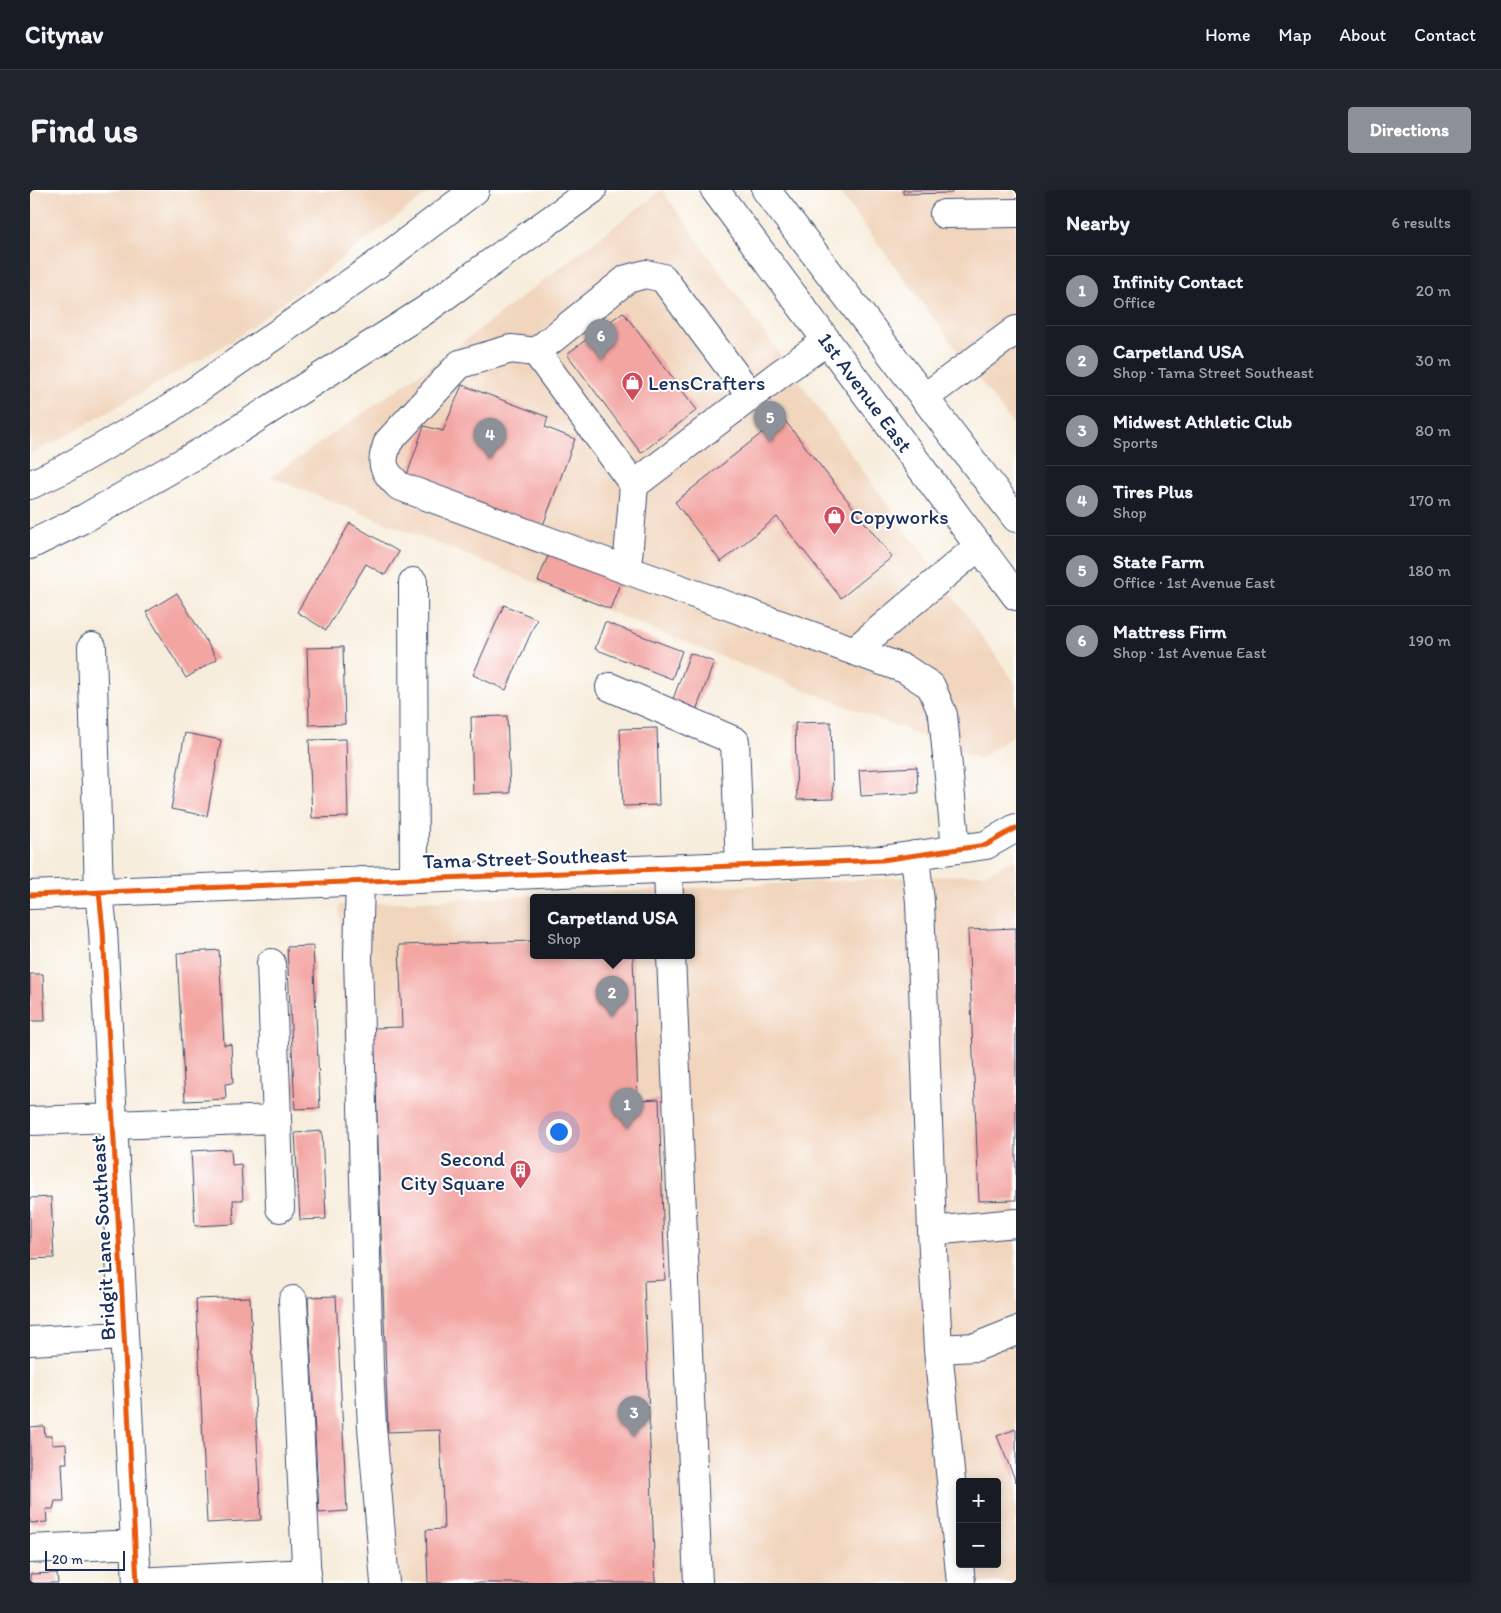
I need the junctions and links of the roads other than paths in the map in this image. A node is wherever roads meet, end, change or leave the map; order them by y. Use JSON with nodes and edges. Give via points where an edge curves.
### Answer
{"nodes":[{"id":1,"x":475,"y":190,"type":"edge"},
{"id":2,"x":592,"y":190,"type":"edge"},
{"id":3,"x":715,"y":190,"type":"edge"},
{"id":4,"x":766,"y":190,"type":"edge"},
{"id":5,"x":1016,"y":213,"type":"edge"},
{"id":6,"x":944,"y":214,"type":"dead end"},
{"id":7,"x":1016,"y":330,"type":"edge"},
{"id":8,"x":827,"y":341,"type":"junction"},
{"id":9,"x":536,"y":352,"type":"junction"},
{"id":10,"x":751,"y":396,"type":"junction"},
{"id":11,"x":924,"y":398,"type":"junction"},
{"id":12,"x":30,"y":485,"type":"edge"},
{"id":13,"x":634,"y":485,"type":"junction"},
{"id":14,"x":1016,"y":518,"type":"edge"},
{"id":15,"x":30,"y":545,"type":"edge"},
{"id":16,"x":979,"y":546,"type":"junction"},
{"id":17,"x":627,"y":570,"type":"junction"},
{"id":18,"x":414,"y":582,"type":"dead end"},
{"id":19,"x":1016,"y":596,"type":"edge"},
{"id":20,"x":92,"y":647,"type":"dead end"},
{"id":21,"x":854,"y":651,"type":"junction"},
{"id":22,"x":610,"y":687,"type":"dead end"},
{"id":23,"x":1016,"y":828,"type":"edge"},
{"id":24,"x":956,"y":849,"type":"junction"},
{"id":25,"x":915,"y":855,"type":"junction"},
{"id":26,"x":740,"y":866,"type":"junction"},
{"id":27,"x":668,"y":869,"type":"junction"},
{"id":28,"x":414,"y":879,"type":"junction"},
{"id":29,"x":360,"y":881,"type":"junction"},
{"id":30,"x":99,"y":892,"type":"junction"},
{"id":31,"x":669,"y":894,"type":"edge"},
{"id":32,"x":30,"y":895,"type":"edge"},
{"id":33,"x":671,"y":959,"type":"edge"},
{"id":34,"x":271,"y":963,"type":"dead end"},
{"id":35,"x":277,"y":1119,"type":"junction"},
{"id":36,"x":30,"y":1121,"type":"edge"},
{"id":37,"x":113,"y":1122,"type":"junction"},
{"id":38,"x":280,"y":1208,"type":"dead end"},
{"id":39,"x":1016,"y":1223,"type":"edge"},
{"id":40,"x":932,"y":1231,"type":"junction"},
{"id":41,"x":293,"y":1300,"type":"dead end"},
{"id":42,"x":1016,"y":1332,"type":"edge"},
{"id":43,"x":124,"y":1336,"type":"junction"},
{"id":44,"x":30,"y":1341,"type":"edge"},
{"id":45,"x":938,"y":1349,"type":"junction"},
{"id":46,"x":135,"y":1544,"type":"junction"},
{"id":47,"x":30,"y":1549,"type":"edge"},
{"id":48,"x":307,"y":1578,"type":"edge"},
{"id":49,"x":137,"y":1582,"type":"edge"},
{"id":50,"x":385,"y":1583,"type":"edge"},
{"id":51,"x":698,"y":1583,"type":"edge"},
{"id":52,"x":961,"y":1583,"type":"edge"}],
"edges":[{"from":1,"to":12,"type":"main road","via":[[376,265],[169,409]]},
{"from":2,"to":15,"type":"main road","via":[[424,311],[222,440],[85,518]]},
{"from":3,"to":8,"type":"main road","name":"1st Avenue East"},
{"from":4,"to":11,"type":"main road","name":"1st Avenue East"},
{"from":5,"to":6,"type":"main road"},
{"from":7,"to":11,"type":"main road"},
{"from":8,"to":10,"type":"main road"},
{"from":8,"to":16,"type":"main road","name":"1st Avenue East"},
{"from":9,"to":10,"type":"main road","via":[[627,279],[646,274],[663,278]]},
{"from":9,"to":13,"type":"main road"},
{"from":9,"to":17,"type":"main road","via":[[511,349],[460,364],[388,442],[382,458],[386,473],[400,486]]},
{"from":10,"to":13,"type":"main road"},
{"from":11,"to":14,"type":"main road","name":"1st Avenue East"},
{"from":13,"to":17,"type":"main road"},
{"from":16,"to":19,"type":"main road","name":"1st Avenue East"},
{"from":16,"to":21,"type":"main road"},
{"from":17,"to":21,"type":"main road"},
{"from":18,"to":28,"type":"main road"},
{"from":20,"to":30,"type":"main road","name":"Bridgit Lane Southeast"},
{"from":21,"to":24,"type":"main road","via":[[905,669],[931,686],[943,715]]},
{"from":22,"to":26,"type":"main road","via":[[735,741]]},
{"from":23,"to":24,"type":"main road","name":"Tama Street Southeast","via":[[986,845]]},
{"from":24,"to":25,"type":"main road","name":"Tama Street Southeast"},
{"from":25,"to":26,"type":"main road","name":"Tama Street Southeast","via":[[882,860]]},
{"from":25,"to":40,"type":"main road","via":[[920,902]]},
{"from":26,"to":27,"type":"main road","name":"Tama Street Southeast"},
{"from":27,"to":28,"type":"main road","name":"Tama Street Southeast"},
{"from":27,"to":31,"type":"main road"},
{"from":28,"to":29,"type":"main road","name":"Tama Street Southeast"},
{"from":29,"to":30,"type":"main road","name":"Tama Street Southeast"},
{"from":29,"to":50,"type":"main road","via":[[358,956],[369,1367]]},
{"from":30,"to":32,"type":"main road","name":"Tama Street Southeast"},
{"from":30,"to":37,"type":"main road","name":"Bridgit Lane Southeast"},
{"from":33,"to":51,"type":"main road"},
{"from":34,"to":35,"type":"main road"},
{"from":35,"to":37,"type":"main road"},
{"from":35,"to":38,"type":"main road"},
{"from":36,"to":37,"type":"main road"},
{"from":37,"to":43,"type":"main road","name":"Bridgit Lane Southeast"},
{"from":39,"to":40,"type":"main road"},
{"from":40,"to":45,"type":"main road"},
{"from":41,"to":48,"type":"main road"},
{"from":42,"to":45,"type":"main road","via":[[976,1347]]},
{"from":43,"to":44,"type":"main road"},
{"from":43,"to":46,"type":"main road","name":"Bridgit Lane Southeast"},
{"from":45,"to":52,"type":"main road"},
{"from":46,"to":47,"type":"main road"},
{"from":46,"to":49,"type":"main road","name":"Bridgit Lane Southeast"},
{"from":48,"to":49,"type":"main road"}]}
